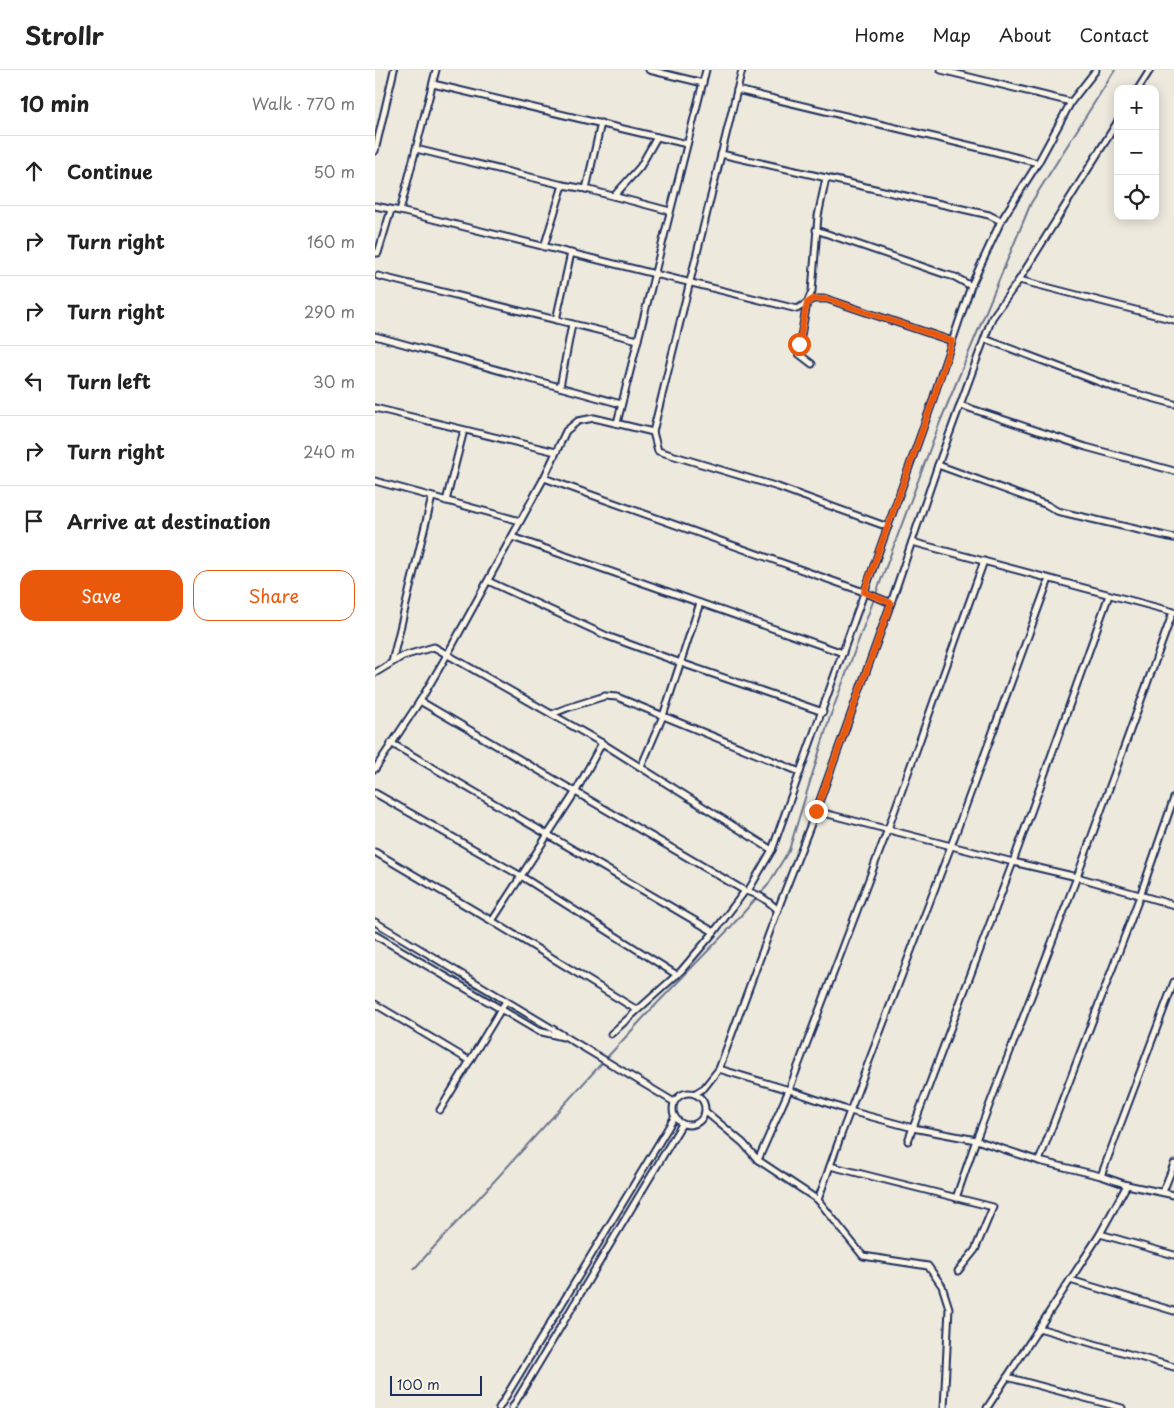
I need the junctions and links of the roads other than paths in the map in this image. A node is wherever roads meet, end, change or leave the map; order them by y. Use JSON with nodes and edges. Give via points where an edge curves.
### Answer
{"nodes":[{"id":1,"x":394,"y":70,"type":"edge"},
{"id":2,"x":436,"y":70,"type":"edge"},
{"id":3,"x":649,"y":70,"type":"edge"},
{"id":4,"x":706,"y":70,"type":"edge"},
{"id":5,"x":742,"y":70,"type":"edge"},
{"id":6,"x":941,"y":70,"type":"edge"},
{"id":7,"x":1097,"y":70,"type":"edge"},
{"id":8,"x":1150,"y":70,"type":"edge"},
{"id":9,"x":703,"y":83,"type":"junction"},
{"id":10,"x":433,"y":84,"type":"junction"},
{"id":11,"x":1141,"y":85,"type":"edge"},
{"id":12,"x":737,"y":90,"type":"junction"},
{"id":13,"x":1071,"y":102,"type":"junction"},
{"id":14,"x":601,"y":123,"type":"junction"},
{"id":15,"x":1114,"y":127,"type":"edge"},
{"id":16,"x":657,"y":137,"type":"junction"},
{"id":17,"x":687,"y":144,"type":"junction"},
{"id":18,"x":416,"y":149,"type":"junction"},
{"id":19,"x":375,"y":151,"type":"edge"},
{"id":20,"x":721,"y":154,"type":"junction"},
{"id":21,"x":1038,"y":163,"type":"junction"},
{"id":22,"x":826,"y":178,"type":"junction"},
{"id":23,"x":563,"y":185,"type":"junction"},
{"id":24,"x":586,"y":189,"type":"junction"},
{"id":25,"x":614,"y":196,"type":"junction"},
{"id":26,"x":375,"y":206,"type":"edge"},
{"id":27,"x":391,"y":210,"type":"junction"},
{"id":28,"x":400,"y":211,"type":"junction"},
{"id":29,"x":670,"y":211,"type":"junction"},
{"id":30,"x":1001,"y":221,"type":"junction"},
{"id":31,"x":816,"y":230,"type":"junction"},
{"id":32,"x":545,"y":247,"type":"junction"},
{"id":33,"x":375,"y":253,"type":"edge"},
{"id":34,"x":571,"y":253,"type":"junction"},
{"id":35,"x":655,"y":274,"type":"junction"},
{"id":36,"x":378,"y":276,"type":"dead end"},
{"id":37,"x":1019,"y":280,"type":"junction"},
{"id":38,"x":689,"y":282,"type":"junction"},
{"id":39,"x":971,"y":286,"type":"junction"},
{"id":40,"x":807,"y":303,"type":"junction"},
{"id":41,"x":556,"y":320,"type":"junction"},
{"id":42,"x":1174,"y":320,"type":"edge"},
{"id":43,"x":572,"y":324,"type":"junction"},
{"id":44,"x":375,"y":336,"type":"edge"},
{"id":45,"x":985,"y":339,"type":"junction"},
{"id":46,"x":638,"y":340,"type":"junction"},
{"id":47,"x":952,"y":341,"type":"junction"},
{"id":48,"x":812,"y":364,"type":"dead end"},
{"id":49,"x":560,"y":387,"type":"junction"},
{"id":50,"x":621,"y":404,"type":"junction"},
{"id":51,"x":1174,"y":404,"type":"edge"},
{"id":52,"x":960,"y":406,"type":"junction"},
{"id":53,"x":375,"y":408,"type":"edge"},
{"id":54,"x":617,"y":423,"type":"junction"},
{"id":55,"x":464,"y":430,"type":"junction"},
{"id":56,"x":653,"y":432,"type":"junction"},
{"id":57,"x":556,"y":452,"type":"junction"},
{"id":58,"x":938,"y":466,"type":"junction"},
{"id":59,"x":1174,"y":471,"type":"edge"},
{"id":60,"x":544,"y":478,"type":"junction"},
{"id":61,"x":375,"y":481,"type":"edge"},
{"id":62,"x":431,"y":497,"type":"junction"},
{"id":63,"x":446,"y":501,"type":"junction"},
{"id":64,"x":520,"y":521,"type":"junction"},
{"id":65,"x":888,"y":527,"type":"junction"},
{"id":66,"x":512,"y":537,"type":"junction"},
{"id":67,"x":1174,"y":538,"type":"edge"},
{"id":68,"x":912,"y":542,"type":"junction"},
{"id":69,"x":984,"y":561,"type":"junction"},
{"id":70,"x":1049,"y":578,"type":"junction"},
{"id":71,"x":488,"y":581,"type":"junction"},
{"id":72,"x":865,"y":593,"type":"junction"},
{"id":73,"x":1109,"y":595,"type":"junction"},
{"id":74,"x":700,"y":603,"type":"junction"},
{"id":75,"x":891,"y":603,"type":"junction"},
{"id":76,"x":1174,"y":612,"type":"edge"},
{"id":77,"x":843,"y":653,"type":"junction"},
{"id":78,"x":447,"y":655,"type":"junction"},
{"id":79,"x":393,"y":662,"type":"junction"},
{"id":80,"x":681,"y":663,"type":"junction"},
{"id":81,"x":375,"y":673,"type":"edge"},
{"id":82,"x":420,"y":701,"type":"junction"},
{"id":83,"x":823,"y":712,"type":"junction"},
{"id":84,"x":552,"y":714,"type":"junction"},
{"id":85,"x":663,"y":716,"type":"junction"},
{"id":86,"x":391,"y":743,"type":"junction"},
{"id":87,"x":602,"y":743,"type":"junction"},
{"id":88,"x":641,"y":767,"type":"junction"},
{"id":89,"x":375,"y":769,"type":"edge"},
{"id":90,"x":800,"y":772,"type":"junction"},
{"id":91,"x":576,"y":791,"type":"junction"},
{"id":92,"x":375,"y":793,"type":"edge"},
{"id":93,"x":1174,"y":798,"type":"edge"},
{"id":94,"x":816,"y":811,"type":"junction"},
{"id":95,"x":889,"y":829,"type":"junction"},
{"id":96,"x":547,"y":835,"type":"junction"},
{"id":97,"x":951,"y":846,"type":"junction"},
{"id":98,"x":773,"y":850,"type":"junction"},
{"id":99,"x":375,"y":852,"type":"edge"},
{"id":100,"x":1013,"y":862,"type":"junction"},
{"id":101,"x":521,"y":876,"type":"junction"},
{"id":102,"x":1077,"y":877,"type":"junction"},
{"id":103,"x":748,"y":891,"type":"junction"},
{"id":104,"x":1140,"y":896,"type":"junction"},
{"id":105,"x":1174,"y":904,"type":"edge"},
{"id":106,"x":778,"y":910,"type":"junction"},
{"id":107,"x":492,"y":921,"type":"junction"},
{"id":108,"x":375,"y":922,"type":"edge"},
{"id":109,"x":714,"y":932,"type":"junction"},
{"id":110,"x":375,"y":935,"type":"edge"},
{"id":111,"x":677,"y":975,"type":"junction"},
{"id":112,"x":1174,"y":982,"type":"edge"},
{"id":113,"x":506,"y":1001,"type":"junction"},
{"id":114,"x":375,"y":1004,"type":"edge"},
{"id":115,"x":501,"y":1009,"type":"junction"},
{"id":116,"x":637,"y":1010,"type":"junction"},
{"id":117,"x":611,"y":1034,"type":"dead end"},
{"id":118,"x":567,"y":1038,"type":"junction"},
{"id":119,"x":470,"y":1061,"type":"junction"},
{"id":120,"x":719,"y":1069,"type":"junction"},
{"id":121,"x":789,"y":1090,"type":"junction"},
{"id":122,"x":694,"y":1094,"type":"junction"},
{"id":123,"x":673,"y":1102,"type":"junction"},
{"id":124,"x":440,"y":1110,"type":"dead end"},
{"id":125,"x":850,"y":1111,"type":"junction"},
{"id":126,"x":706,"y":1112,"type":"junction"},
{"id":127,"x":674,"y":1118,"type":"junction"},
{"id":128,"x":682,"y":1124,"type":"junction"},
{"id":129,"x":913,"y":1128,"type":"junction"},
{"id":130,"x":976,"y":1140,"type":"junction"},
{"id":131,"x":908,"y":1141,"type":"dead end"},
{"id":132,"x":758,"y":1160,"type":"junction"},
{"id":133,"x":1039,"y":1161,"type":"junction"},
{"id":134,"x":1174,"y":1164,"type":"edge"},
{"id":135,"x":830,"y":1166,"type":"junction"},
{"id":136,"x":1101,"y":1176,"type":"junction"},
{"id":137,"x":1127,"y":1185,"type":"junction"},
{"id":138,"x":1163,"y":1192,"type":"junction"},
{"id":139,"x":1174,"y":1195,"type":"edge"},
{"id":140,"x":956,"y":1198,"type":"junction"},
{"id":141,"x":818,"y":1200,"type":"junction"},
{"id":142,"x":1100,"y":1234,"type":"junction"},
{"id":143,"x":1174,"y":1255,"type":"edge"},
{"id":144,"x":959,"y":1271,"type":"dead end"},
{"id":145,"x":1070,"y":1280,"type":"junction"},
{"id":146,"x":1174,"y":1311,"type":"edge"},
{"id":147,"x":1039,"y":1328,"type":"junction"},
{"id":148,"x":1174,"y":1367,"type":"edge"},
{"id":149,"x":1007,"y":1377,"type":"junction"},
{"id":150,"x":499,"y":1408,"type":"edge"},
{"id":151,"x":512,"y":1408,"type":"edge"},
{"id":152,"x":944,"y":1408,"type":"edge"},
{"id":153,"x":987,"y":1408,"type":"edge"},
{"id":154,"x":1122,"y":1408,"type":"edge"}],
"edges":[{"from":1,"to":19,"type":"street"},
{"from":2,"to":10,"type":"street"},
{"from":3,"to":9,"type":"street"},
{"from":4,"to":9,"type":"street"},
{"from":5,"to":12,"type":"street"},
{"from":6,"to":13,"type":"street"},
{"from":7,"to":13,"type":"street"},
{"from":8,"to":11,"type":"street"},
{"from":9,"to":17,"type":"street"},
{"from":10,"to":14,"type":"street"},
{"from":10,"to":18,"type":"street"},
{"from":12,"to":20,"type":"street"},
{"from":12,"to":21,"type":"street"},
{"from":13,"to":21,"type":"street"},
{"from":14,"to":16,"type":"street"},
{"from":14,"to":24,"type":"street"},
{"from":15,"to":37,"type":"street"},
{"from":16,"to":17,"type":"street"},
{"from":16,"to":25,"type":"street","via":[[640,166]]},
{"from":17,"to":29,"type":"street"},
{"from":18,"to":23,"type":"street"},
{"from":18,"to":28,"type":"street"},
{"from":20,"to":22,"type":"street"},
{"from":20,"to":38,"type":"street"},
{"from":21,"to":30,"type":"street"},
{"from":22,"to":30,"type":"street"},
{"from":22,"to":31,"type":"street"},
{"from":23,"to":24,"type":"street"},
{"from":23,"to":32,"type":"street"},
{"from":24,"to":25,"type":"street"},
{"from":25,"to":29,"type":"street"},
{"from":26,"to":27,"type":"street"},
{"from":27,"to":28,"type":"street"},
{"from":27,"to":33,"type":"street","via":[[378,254]]},
{"from":28,"to":32,"type":"street"},
{"from":29,"to":35,"type":"street"},
{"from":30,"to":39,"type":"street"},
{"from":31,"to":39,"type":"street","via":[[955,277]]},
{"from":31,"to":40,"type":"street","via":[[812,291]]},
{"from":32,"to":34,"type":"street"},
{"from":34,"to":35,"type":"street"},
{"from":34,"to":41,"type":"street"},
{"from":35,"to":38,"type":"street"},
{"from":35,"to":46,"type":"street"},
{"from":36,"to":41,"type":"street"},
{"from":37,"to":42,"type":"street"},
{"from":37,"to":45,"type":"street","via":[[993,318]]},
{"from":38,"to":40,"type":"street","via":[[797,308]]},
{"from":38,"to":56,"type":"street"},
{"from":39,"to":47,"type":"street"},
{"from":40,"to":47,"type":"street","via":[[813,299],[827,299]]},
{"from":40,"to":48,"type":"street","via":[[799,354]]},
{"from":41,"to":43,"type":"street"},
{"from":43,"to":46,"type":"street"},
{"from":43,"to":49,"type":"street"},
{"from":44,"to":49,"type":"street"},
{"from":45,"to":51,"type":"street","via":[[1115,388]]},
{"from":45,"to":52,"type":"street"},
{"from":46,"to":50,"type":"street"},
{"from":47,"to":65,"type":"street"},
{"from":49,"to":50,"type":"street"},
{"from":50,"to":54,"type":"street"},
{"from":52,"to":58,"type":"street"},
{"from":52,"to":59,"type":"street","via":[[1086,447]]},
{"from":53,"to":55,"type":"street"},
{"from":54,"to":56,"type":"street"},
{"from":54,"to":57,"type":"street","via":[[594,418],[579,421],[566,431]]},
{"from":55,"to":57,"type":"street"},
{"from":55,"to":63,"type":"street"},
{"from":56,"to":65,"type":"street","via":[[658,451],[778,487]]},
{"from":57,"to":60,"type":"street"},
{"from":58,"to":67,"type":"street","via":[[1057,511]]},
{"from":58,"to":68,"type":"street"},
{"from":60,"to":64,"type":"street"},
{"from":60,"to":72,"type":"street"},
{"from":61,"to":62,"type":"street"},
{"from":62,"to":63,"type":"street"},
{"from":62,"to":79,"type":"street"},
{"from":63,"to":64,"type":"street"},
{"from":64,"to":66,"type":"street"},
{"from":65,"to":72,"type":"street"},
{"from":66,"to":71,"type":"street"},
{"from":66,"to":74,"type":"street"},
{"from":68,"to":69,"type":"street"},
{"from":68,"to":75,"type":"street"},
{"from":69,"to":70,"type":"street"},
{"from":69,"to":95,"type":"street"},
{"from":70,"to":73,"type":"street"},
{"from":70,"to":97,"type":"street"},
{"from":71,"to":78,"type":"street"},
{"from":71,"to":80,"type":"street","via":[[607,636]]},
{"from":72,"to":75,"type":"street"},
{"from":72,"to":77,"type":"street"},
{"from":73,"to":76,"type":"street"},
{"from":73,"to":100,"type":"street"},
{"from":74,"to":77,"type":"street"},
{"from":74,"to":80,"type":"street"},
{"from":75,"to":94,"type":"street"},
{"from":76,"to":102,"type":"street"},
{"from":77,"to":83,"type":"street"},
{"from":78,"to":79,"type":"street","via":[[434,647]]},
{"from":78,"to":82,"type":"street"},
{"from":78,"to":84,"type":"street"},
{"from":79,"to":81,"type":"street"},
{"from":80,"to":83,"type":"street"},
{"from":80,"to":85,"type":"street"},
{"from":82,"to":86,"type":"street"},
{"from":82,"to":91,"type":"street"},
{"from":83,"to":90,"type":"street"},
{"from":84,"to":85,"type":"street","via":[[605,696],[617,697]]},
{"from":84,"to":87,"type":"street"},
{"from":85,"to":88,"type":"street"},
{"from":85,"to":90,"type":"street"},
{"from":86,"to":89,"type":"street"},
{"from":86,"to":96,"type":"street"},
{"from":87,"to":88,"type":"street"},
{"from":87,"to":91,"type":"street"},
{"from":88,"to":98,"type":"street"},
{"from":90,"to":98,"type":"street"},
{"from":91,"to":96,"type":"street"},
{"from":91,"to":103,"type":"street"},
{"from":92,"to":101,"type":"street"},
{"from":93,"to":104,"type":"street"},
{"from":94,"to":95,"type":"street"},
{"from":94,"to":106,"type":"street"},
{"from":95,"to":97,"type":"street"},
{"from":95,"to":121,"type":"street"},
{"from":96,"to":101,"type":"street"},
{"from":96,"to":109,"type":"street"},
{"from":97,"to":100,"type":"street"},
{"from":97,"to":125,"type":"street"},
{"from":98,"to":103,"type":"street"},
{"from":99,"to":107,"type":"street"},
{"from":100,"to":102,"type":"street"},
{"from":100,"to":129,"type":"street"},
{"from":101,"to":107,"type":"street"},
{"from":101,"to":111,"type":"street"},
{"from":102,"to":104,"type":"street"},
{"from":102,"to":130,"type":"street"},
{"from":103,"to":106,"type":"street"},
{"from":103,"to":109,"type":"street"},
{"from":104,"to":105,"type":"street"},
{"from":104,"to":133,"type":"street"},
{"from":106,"to":120,"type":"street"},
{"from":107,"to":116,"type":"street"},
{"from":108,"to":113,"type":"street"},
{"from":109,"to":111,"type":"street"},
{"from":110,"to":115,"type":"street"},
{"from":111,"to":116,"type":"street"},
{"from":112,"to":136,"type":"street"},
{"from":113,"to":115,"type":"street"},
{"from":113,"to":118,"type":"street"},
{"from":114,"to":119,"type":"street"},
{"from":115,"to":118,"type":"street","via":[[538,1031]]},
{"from":115,"to":119,"type":"street"},
{"from":116,"to":117,"type":"street"},
{"from":118,"to":123,"type":"street"},
{"from":119,"to":124,"type":"street"},
{"from":120,"to":121,"type":"street"},
{"from":120,"to":122,"type":"street"},
{"from":121,"to":125,"type":"street"},
{"from":121,"to":132,"type":"street"},
{"from":122,"to":123,"type":"street","via":[[684,1093]]},
{"from":122,"to":126,"type":"street","via":[[701,1099]]},
{"from":123,"to":127,"type":"street"},
{"from":125,"to":129,"type":"street"},
{"from":125,"to":135,"type":"street"},
{"from":126,"to":128,"type":"street","via":[[692,1126]]},
{"from":126,"to":132,"type":"street"},
{"from":127,"to":128,"type":"street"},
{"from":127,"to":150,"type":"street"},
{"from":128,"to":151,"type":"street"},
{"from":129,"to":130,"type":"street"},
{"from":129,"to":131,"type":"street"},
{"from":130,"to":133,"type":"street"},
{"from":130,"to":140,"type":"street"},
{"from":132,"to":141,"type":"street"},
{"from":133,"to":136,"type":"street"},
{"from":134,"to":138,"type":"street"},
{"from":135,"to":140,"type":"street"},
{"from":135,"to":141,"type":"street"},
{"from":136,"to":137,"type":"street"},
{"from":137,"to":138,"type":"street"},
{"from":137,"to":142,"type":"street"},
{"from":138,"to":139,"type":"street"},
{"from":140,"to":144,"type":"street","via":[[993,1207],[975,1250]]},
{"from":141,"to":152,"type":"street","via":[[863,1256],[928,1266],[942,1286],[949,1308]]},
{"from":142,"to":143,"type":"street"},
{"from":142,"to":145,"type":"street"},
{"from":145,"to":146,"type":"street"},
{"from":145,"to":147,"type":"street"},
{"from":147,"to":148,"type":"street"},
{"from":147,"to":149,"type":"street"},
{"from":149,"to":153,"type":"street"},
{"from":149,"to":154,"type":"street"}]}
